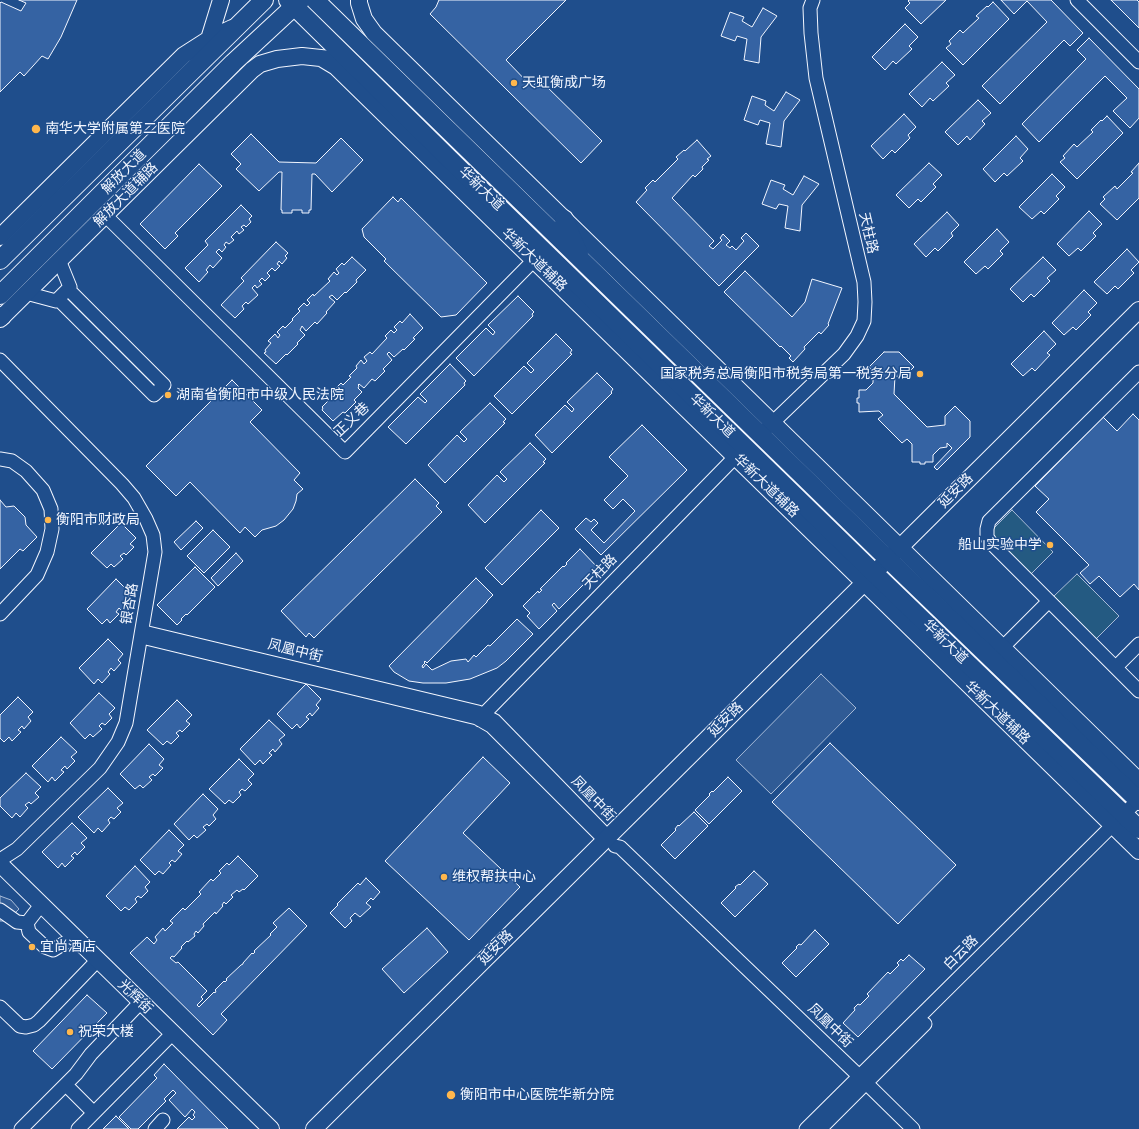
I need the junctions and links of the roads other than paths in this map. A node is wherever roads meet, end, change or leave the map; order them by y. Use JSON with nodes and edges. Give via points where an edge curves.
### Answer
{"nodes":[{"id":1,"x":221,"y":0,"type":"edge"},
{"id":2,"x":264,"y":0,"type":"edge"},
{"id":3,"x":315,"y":0,"type":"edge"},
{"id":4,"x":359,"y":0,"type":"edge"},
{"id":5,"x":813,"y":0,"type":"edge"},
{"id":6,"x":1077,"y":0,"type":"edge"},
{"id":7,"x":294,"y":2,"type":"edge"},
{"id":8,"x":239,"y":25,"type":"junction"},
{"id":9,"x":209,"y":39,"type":"junction"},
{"id":10,"x":321,"y":58,"type":"junction"},
{"id":11,"x":1139,"y":62,"type":"edge"},
{"id":12,"x":352,"y":63,"type":"junction"},
{"id":13,"x":194,"y":69,"type":"junction"},
{"id":14,"x":478,"y":196,"type":"junction"},
{"id":15,"x":105,"y":216,"type":"junction"},
{"id":16,"x":564,"y":219,"type":"junction"},
{"id":17,"x":0,"y":237,"type":"edge"},
{"id":18,"x":0,"y":260,"type":"edge"},
{"id":19,"x":60,"y":260,"type":"junction"},
{"id":20,"x":534,"y":260,"type":"junction"},
{"id":21,"x":581,"y":260,"type":"junction"},
{"id":22,"x":68,"y":289,"type":"junction"},
{"id":23,"x":26,"y":293,"type":"junction"},
{"id":24,"x":0,"y":295,"type":"edge"},
{"id":25,"x":58,"y":299,"type":"junction"},
{"id":26,"x":1,"y":317,"type":"edge"},
{"id":27,"x":1137,"y":319,"type":"edge"},
{"id":28,"x":0,"y":360,"type":"edge"},
{"id":29,"x":1139,"y":372,"type":"edge"},
{"id":30,"x":767,"y":429,"type":"junction"},
{"id":31,"x":740,"y":452,"type":"junction"},
{"id":32,"x":0,"y":459,"type":"edge"},
{"id":33,"x":898,"y":557,"type":"junction"},
{"id":34,"x":873,"y":582,"type":"junction"},
{"id":35,"x":1049,"y":601,"type":"junction"},
{"id":36,"x":0,"y":614,"type":"edge"},
{"id":37,"x":141,"y":634,"type":"junction"},
{"id":38,"x":1139,"y":644,"type":"edge"},
{"id":39,"x":1002,"y":648,"type":"junction"},
{"id":40,"x":1116,"y":667,"type":"junction"},
{"id":41,"x":1139,"y":691,"type":"edge"},
{"id":42,"x":482,"y":717,"type":"junction"},
{"id":43,"x":1139,"y":781,"type":"edge"},
{"id":44,"x":1131,"y":814,"type":"edge"},
{"id":45,"x":611,"y":842,"type":"junction"},
{"id":46,"x":1139,"y":851,"type":"edge"},
{"id":47,"x":0,"y":860,"type":"edge"},
{"id":48,"x":0,"y":864,"type":"edge"},
{"id":49,"x":0,"y":874,"type":"edge"},
{"id":50,"x":0,"y":910,"type":"edge"},
{"id":51,"x":37,"y":910,"type":"junction"},
{"id":52,"x":27,"y":923,"type":"junction"},
{"id":53,"x":68,"y":941,"type":"junction"},
{"id":54,"x":94,"y":965,"type":"junction"},
{"id":55,"x":0,"y":1007,"type":"edge"},
{"id":56,"x":136,"y":1007,"type":"junction"},
{"id":57,"x":168,"y":1038,"type":"junction"},
{"id":58,"x":860,"y":1082,"type":"junction"},
{"id":59,"x":66,"y":1084,"type":"junction"},
{"id":60,"x":94,"y":1113,"type":"junction"},
{"id":61,"x":21,"y":1129,"type":"edge"},
{"id":62,"x":78,"y":1129,"type":"edge"},
{"id":63,"x":261,"y":1129,"type":"edge"},
{"id":64,"x":271,"y":1129,"type":"edge"},
{"id":65,"x":314,"y":1129,"type":"edge"},
{"id":66,"x":329,"y":1129,"type":"edge"},
{"id":67,"x":806,"y":1129,"type":"edge"},
{"id":68,"x":820,"y":1129,"type":"edge"},
{"id":69,"x":902,"y":1129,"type":"edge"},
{"id":70,"x":913,"y":1129,"type":"edge"}],
"edges":[{"from":1,"to":9,"type":"main road"},
{"from":2,"to":8,"type":"highway","name":"解放大道"},
{"from":3,"to":21,"type":"highway","name":"华新大道"},
{"from":4,"to":16,"type":"main road","via":[[364,19],[374,33]]},
{"from":5,"to":30,"type":"street","name":"天柱路","via":[[810,8],[816,78],[864,282],[864,321],[844,354]]},
{"from":6,"to":11,"type":"street"},
{"from":7,"to":12,"type":"highway","name":"华新大道"},
{"from":7,"to":24,"type":"highway","name":"解放大道"},
{"from":8,"to":9,"type":"main road"},
{"from":8,"to":13,"type":"highway","name":"解放大道"},
{"from":9,"to":13,"type":"main road"},
{"from":9,"to":17,"type":"main road","via":[[184,55]]},
{"from":10,"to":12,"type":"main road","name":"解放大道辅路"},
{"from":10,"to":14,"type":"main road","name":"华新大道辅路","via":[[336,67]]},
{"from":10,"to":15,"type":"main road","name":"解放大道辅路","via":[[302,56],[260,64]]},
{"from":12,"to":14,"type":"highway","name":"华新大道"},
{"from":13,"to":18,"type":"highway","name":"解放大道"},
{"from":14,"to":20,"type":"main road","name":"华新大道辅路"},
{"from":14,"to":31,"type":"highway","name":"华新大道"},
{"from":15,"to":19,"type":"main road","name":"解放大道辅路"},
{"from":15,"to":20,"type":"street","name":"正义巷","via":[[345,452]]},
{"from":16,"to":21,"type":"highway"},
{"from":16,"to":30,"type":"main road"},
{"from":19,"to":22,"type":"street","via":[[70,287]]},
{"from":19,"to":23,"type":"main road","name":"解放大道辅路"},
{"from":20,"to":31,"type":"main road","name":"华新大道辅路"},
{"from":21,"to":30,"type":"highway","name":"华新大道"},
{"from":22,"to":25,"type":"street"},
{"from":22,"to":25,"type":"street","via":[[164,385],[154,395]]},
{"from":23,"to":25,"type":"street","via":[[56,302]]},
{"from":23,"to":26,"type":"main road","name":"解放大道辅路"},
{"from":27,"to":33,"type":"main road","name":"延安路"},
{"from":28,"to":37,"type":"street","name":"银杏路","via":[[122,484],[146,519],[153,535],[155,552]]},
{"from":29,"to":35,"type":"street","via":[[989,521],[987,537],[991,543]]},
{"from":30,"to":33,"type":"highway","name":"华新大道"},
{"from":31,"to":34,"type":"highway","name":"华新大道"},
{"from":31,"to":42,"type":"street","name":"天柱路"},
{"from":32,"to":36,"type":"street","via":[[12,461],[44,490],[51,509],[52,529],[47,552],[37,575]]},
{"from":33,"to":34,"type":"main road","name":"延安路"},
{"from":33,"to":39,"type":"main road"},
{"from":33,"to":44,"type":"highway","name":"华新大道"},
{"from":34,"to":44,"type":"highway","name":"华新大道"},
{"from":34,"to":45,"type":"main road","name":"延安路"},
{"from":35,"to":39,"type":"street"},
{"from":35,"to":40,"type":"street"},
{"from":37,"to":42,"type":"street","name":"凤凰中街","via":[[146,638],[469,716]]},
{"from":37,"to":47,"type":"street","name":"银杏路","via":[[126,723],[118,742],[100,768],[17,849]]},
{"from":38,"to":40,"type":"street"},
{"from":39,"to":43,"type":"main road"},
{"from":40,"to":41,"type":"street"},
{"from":42,"to":45,"type":"street","name":"凤凰中街","via":[[602,837]]},
{"from":44,"to":46,"type":"main road"},
{"from":44,"to":58,"type":"street","name":"白云路"},
{"from":45,"to":58,"type":"street","name":"凤凰中街"},
{"from":45,"to":65,"type":"main road","name":"延安路"},
{"from":45,"to":66,"type":"main road","name":"延安路"},
{"from":48,"to":64,"type":"main road","name":"光辉街"},
{"from":49,"to":51,"type":"main road","name":"光辉街"},
{"from":50,"to":52,"type":"street","via":[[17,922]]},
{"from":51,"to":52,"type":"street"},
{"from":51,"to":53,"type":"main road","name":"光辉街"},
{"from":52,"to":53,"type":"street","via":[[29,932],[45,947],[53,950]]},
{"from":53,"to":54,"type":"main road","name":"光辉街"},
{"from":54,"to":55,"type":"street","via":[[34,1025],[20,1026]]},
{"from":54,"to":56,"type":"main road","name":"光辉街"},
{"from":56,"to":57,"type":"main road","name":"光辉街"},
{"from":56,"to":59,"type":"street"},
{"from":57,"to":60,"type":"street"},
{"from":57,"to":63,"type":"main road","name":"光辉街"},
{"from":58,"to":67,"type":"street","name":"白云路"},
{"from":58,"to":68,"type":"street","name":"白云路"},
{"from":58,"to":69,"type":"street","name":"凤凰中街"},
{"from":58,"to":70,"type":"street","name":"凤凰中街"},
{"from":59,"to":60,"type":"street"},
{"from":59,"to":61,"type":"street"},
{"from":60,"to":62,"type":"street"}]}
